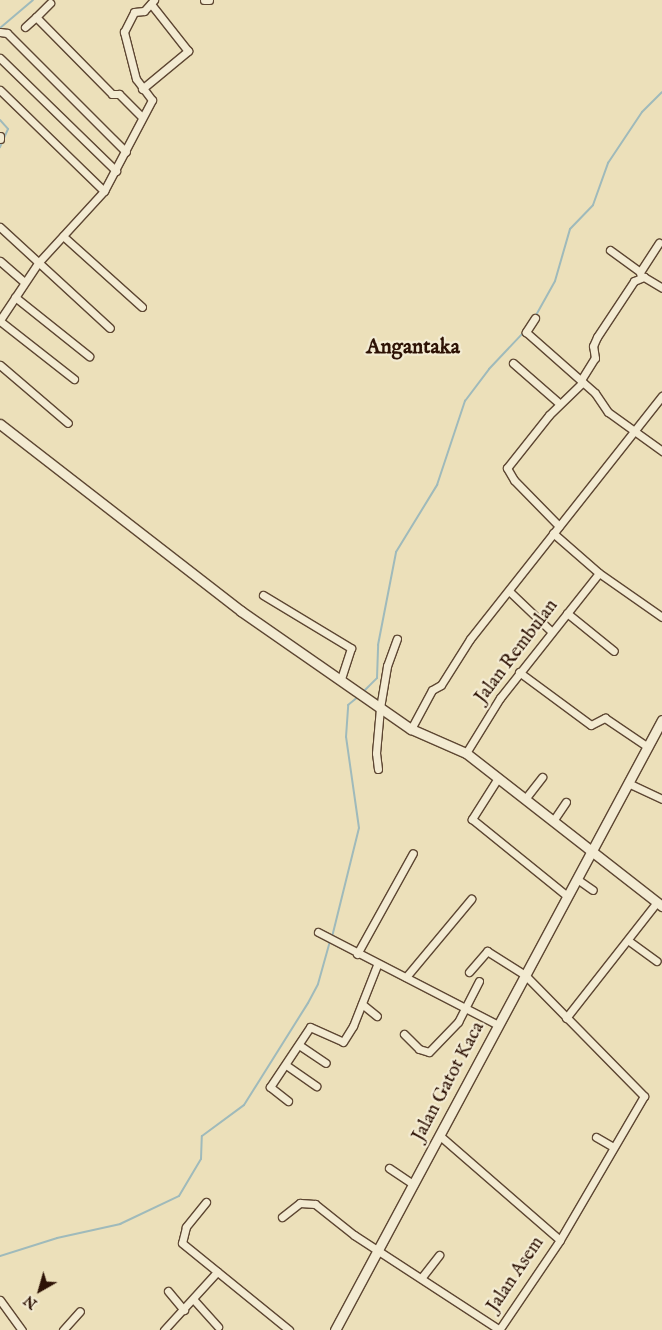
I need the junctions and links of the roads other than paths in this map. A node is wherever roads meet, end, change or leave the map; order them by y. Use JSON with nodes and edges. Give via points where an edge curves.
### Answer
{"nodes":[{"id":1,"x":204,"y":0,"type":"edge"},
{"id":2,"x":209,"y":0,"type":"edge"},
{"id":3,"x":153,"y":2,"type":"edge"},
{"id":4,"x":50,"y":3,"type":"dead end"},
{"id":5,"x":36,"y":17,"type":"junction"},
{"id":6,"x":25,"y":27,"type":"dead end"},
{"id":7,"x":0,"y":32,"type":"edge"},
{"id":8,"x":0,"y":58,"type":"edge"},
{"id":9,"x":142,"y":89,"type":"junction"},
{"id":10,"x":0,"y":90,"type":"edge"},
{"id":11,"x":141,"y":116,"type":"junction"},
{"id":12,"x":126,"y":152,"type":"junction"},
{"id":13,"x":116,"y":172,"type":"junction"},
{"id":14,"x":104,"y":191,"type":"junction"},
{"id":15,"x":0,"y":227,"type":"edge"},
{"id":16,"x":63,"y":236,"type":"junction"},
{"id":17,"x":658,"y":243,"type":"dead end"},
{"id":18,"x":610,"y":250,"type":"dead end"},
{"id":19,"x":0,"y":261,"type":"edge"},
{"id":20,"x":38,"y":263,"type":"junction"},
{"id":21,"x":640,"y":274,"type":"junction"},
{"id":22,"x":24,"y":282,"type":"junction"},
{"id":23,"x":661,"y":286,"type":"edge"},
{"id":24,"x":15,"y":297,"type":"junction"},
{"id":25,"x":142,"y":307,"type":"dead end"},
{"id":26,"x":3,"y":309,"type":"edge"},
{"id":27,"x":535,"y":318,"type":"dead end"},
{"id":28,"x":0,"y":320,"type":"edge"},
{"id":29,"x":110,"y":328,"type":"dead end"},
{"id":30,"x":88,"y":356,"type":"dead end"},
{"id":31,"x":513,"y":363,"type":"dead end"},
{"id":32,"x":0,"y":365,"type":"edge"},
{"id":33,"x":74,"y":379,"type":"dead end"},
{"id":34,"x":582,"y":381,"type":"junction"},
{"id":35,"x":662,"y":396,"type":"edge"},
{"id":36,"x":560,"y":404,"type":"junction"},
{"id":37,"x":0,"y":424,"type":"edge"},
{"id":38,"x":68,"y":424,"type":"dead end"},
{"id":39,"x":634,"y":433,"type":"junction"},
{"id":40,"x":662,"y":451,"type":"edge"},
{"id":41,"x":559,"y":526,"type":"junction"},
{"id":42,"x":553,"y":533,"type":"junction"},
{"id":43,"x":599,"y":573,"type":"junction"},
{"id":44,"x":509,"y":591,"type":"junction"},
{"id":45,"x":262,"y":595,"type":"dead end"},
{"id":46,"x":567,"y":613,"type":"junction"},
{"id":47,"x":662,"y":617,"type":"edge"},
{"id":48,"x":552,"y":632,"type":"junction"},
{"id":49,"x":397,"y":639,"type":"dead end"},
{"id":50,"x":614,"y":651,"type":"dead end"},
{"id":51,"x":520,"y":672,"type":"junction"},
{"id":52,"x":341,"y":678,"type":"junction"},
{"id":53,"x":380,"y":708,"type":"junction"},
{"id":54,"x":662,"y":720,"type":"edge"},
{"id":55,"x":411,"y":729,"type":"junction"},
{"id":56,"x":648,"y":747,"type":"junction"},
{"id":57,"x":466,"y":753,"type":"junction"},
{"id":58,"x":378,"y":769,"type":"dead end"},
{"id":59,"x":542,"y":777,"type":"dead end"},
{"id":60,"x":498,"y":778,"type":"junction"},
{"id":61,"x":628,"y":783,"type":"junction"},
{"id":62,"x":525,"y":799,"type":"junction"},
{"id":63,"x":662,"y":799,"type":"edge"},
{"id":64,"x":566,"y":802,"type":"dead end"},
{"id":65,"x":553,"y":821,"type":"junction"},
{"id":66,"x":592,"y":849,"type":"junction"},
{"id":67,"x":413,"y":853,"type":"dead end"},
{"id":68,"x":576,"y":879,"type":"junction"},
{"id":69,"x":593,"y":890,"type":"dead end"},
{"id":70,"x":567,"y":896,"type":"junction"},
{"id":71,"x":471,"y":899,"type":"dead end"},
{"id":72,"x":660,"y":904,"type":"edge"},
{"id":73,"x":318,"y":932,"type":"dead end"},
{"id":74,"x":630,"y":941,"type":"junction"},
{"id":75,"x":357,"y":954,"type":"junction"},
{"id":76,"x":657,"y":961,"type":"dead end"},
{"id":77,"x":377,"y":965,"type":"junction"},
{"id":78,"x":469,"y":972,"type":"dead end"},
{"id":79,"x":524,"y":975,"type":"junction"},
{"id":80,"x":406,"y":977,"type":"junction"},
{"id":81,"x":479,"y":981,"type":"dead end"},
{"id":82,"x":362,"y":1004,"type":"junction"},
{"id":83,"x":466,"y":1009,"type":"junction"},
{"id":84,"x":377,"y":1016,"type":"dead end"},
{"id":85,"x":566,"y":1018,"type":"junction"},
{"id":86,"x":498,"y":1025,"type":"junction"},
{"id":87,"x":404,"y":1034,"type":"dead end"},
{"id":88,"x":299,"y":1045,"type":"junction"},
{"id":89,"x":326,"y":1063,"type":"dead end"},
{"id":90,"x":286,"y":1065,"type":"junction"},
{"id":91,"x":316,"y":1086,"type":"dead end"},
{"id":92,"x":288,"y":1101,"type":"dead end"},
{"id":93,"x":440,"y":1135,"type":"junction"},
{"id":94,"x":596,"y":1137,"type":"dead end"},
{"id":95,"x":613,"y":1147,"type":"junction"},
{"id":96,"x":389,"y":1168,"type":"dead end"},
{"id":97,"x":413,"y":1184,"type":"junction"},
{"id":98,"x":206,"y":1202,"type":"dead end"},
{"id":99,"x":282,"y":1217,"type":"dead end"},
{"id":100,"x":560,"y":1240,"type":"junction"},
{"id":101,"x":378,"y":1251,"type":"junction"},
{"id":102,"x":439,"y":1255,"type":"dead end"},
{"id":103,"x":217,"y":1272,"type":"junction"},
{"id":104,"x":422,"y":1278,"type":"junction"},
{"id":105,"x":168,"y":1291,"type":"dead end"},
{"id":106,"x":0,"y":1300,"type":"edge"},
{"id":107,"x":194,"y":1300,"type":"junction"},
{"id":108,"x":184,"y":1310,"type":"junction"},
{"id":109,"x":80,"y":1311,"type":"dead end"},
{"id":110,"x":218,"y":1327,"type":"dead end"},
{"id":111,"x":22,"y":1330,"type":"edge"},
{"id":112,"x":62,"y":1330,"type":"edge"},
{"id":113,"x":164,"y":1330,"type":"edge"},
{"id":114,"x":289,"y":1330,"type":"edge"},
{"id":115,"x":335,"y":1330,"type":"edge"},
{"id":116,"x":499,"y":1330,"type":"edge"}],
"edges":[{"from":1,"to":2,"type":"street"},
{"from":3,"to":9,"type":"street","via":[[144,11],[134,12],[124,28]]},
{"from":3,"to":9,"type":"street","via":[[188,51]]},
{"from":4,"to":5,"type":"street"},
{"from":5,"to":6,"type":"street"},
{"from":5,"to":11,"type":"street","via":[[112,94],[119,94]]},
{"from":7,"to":12,"type":"street","via":[[7,33]]},
{"from":8,"to":13,"type":"street"},
{"from":9,"to":11,"type":"street","via":[[152,100]]},
{"from":10,"to":14,"type":"street"},
{"from":11,"to":12,"type":"street"},
{"from":12,"to":13,"type":"street"},
{"from":13,"to":14,"type":"street"},
{"from":14,"to":16,"type":"street"},
{"from":15,"to":20,"type":"street"},
{"from":16,"to":20,"type":"street"},
{"from":16,"to":25,"type":"street"},
{"from":17,"to":21,"type":"street"},
{"from":18,"to":21,"type":"street"},
{"from":19,"to":22,"type":"street"},
{"from":20,"to":22,"type":"street"},
{"from":20,"to":29,"type":"street"},
{"from":21,"to":23,"type":"street"},
{"from":21,"to":34,"type":"street","via":[[593,346],[595,358]]},
{"from":22,"to":24,"type":"street"},
{"from":24,"to":26,"type":"street"},
{"from":24,"to":30,"type":"street"},
{"from":26,"to":28,"type":"street"},
{"from":27,"to":34,"type":"street","via":[[526,332]]},
{"from":28,"to":33,"type":"street"},
{"from":31,"to":36,"type":"street"},
{"from":32,"to":38,"type":"street"},
{"from":34,"to":36,"type":"street"},
{"from":34,"to":39,"type":"street","via":[[608,412]]},
{"from":35,"to":39,"type":"street"},
{"from":36,"to":41,"type":"street","via":[[507,469]]},
{"from":37,"to":52,"type":"main road","via":[[241,612]]},
{"from":39,"to":40,"type":"street"},
{"from":39,"to":41,"type":"street"},
{"from":41,"to":42,"type":"street"},
{"from":42,"to":43,"type":"street"},
{"from":42,"to":44,"type":"street"},
{"from":43,"to":46,"type":"street","name":"Jalan Rembulan"},
{"from":43,"to":47,"type":"street"},
{"from":44,"to":48,"type":"street"},
{"from":44,"to":55,"type":"street","via":[[470,640],[441,685],[433,689]]},
{"from":45,"to":52,"type":"street","via":[[351,648]]},
{"from":46,"to":48,"type":"street","name":"Jalan Rembulan"},
{"from":46,"to":50,"type":"street"},
{"from":48,"to":51,"type":"street","name":"Jalan Rembulan"},
{"from":49,"to":53,"type":"street","via":[[387,666]]},
{"from":51,"to":56,"type":"street","via":[[591,725],[605,718]]},
{"from":51,"to":57,"type":"street","name":"Jalan Rembulan"},
{"from":52,"to":53,"type":"main road"},
{"from":53,"to":55,"type":"main road"},
{"from":53,"to":58,"type":"street","via":[[376,753]]},
{"from":54,"to":56,"type":"main road","name":"Jalan Gatot Kaca"},
{"from":55,"to":57,"type":"main road"},
{"from":56,"to":61,"type":"main road","name":"Jalan Gatot Kaca"},
{"from":57,"to":60,"type":"main road"},
{"from":59,"to":62,"type":"street"},
{"from":60,"to":62,"type":"main road"},
{"from":60,"to":70,"type":"street","via":[[472,819]]},
{"from":61,"to":63,"type":"street"},
{"from":61,"to":66,"type":"main road","name":"Jalan Gatot Kaca"},
{"from":62,"to":65,"type":"main road"},
{"from":64,"to":65,"type":"street"},
{"from":65,"to":66,"type":"main road"},
{"from":66,"to":68,"type":"main road","name":"Jalan Gatot Kaca"},
{"from":66,"to":72,"type":"main road"},
{"from":67,"to":75,"type":"street"},
{"from":68,"to":69,"type":"street"},
{"from":68,"to":70,"type":"main road","name":"Jalan Gatot Kaca"},
{"from":70,"to":79,"type":"main road","name":"Jalan Gatot Kaca"},
{"from":71,"to":80,"type":"street"},
{"from":72,"to":74,"type":"street"},
{"from":73,"to":75,"type":"street"},
{"from":74,"to":76,"type":"street"},
{"from":74,"to":85,"type":"street"},
{"from":75,"to":77,"type":"street"},
{"from":77,"to":80,"type":"street"},
{"from":77,"to":82,"type":"street"},
{"from":78,"to":79,"type":"street","via":[[486,951]]},
{"from":79,"to":85,"type":"street"},
{"from":79,"to":86,"type":"main road","name":"Jalan Gatot Kaca"},
{"from":80,"to":83,"type":"street"},
{"from":81,"to":83,"type":"street"},
{"from":82,"to":84,"type":"street"},
{"from":82,"to":88,"type":"street","via":[[343,1042],[311,1027]]},
{"from":83,"to":86,"type":"street"},
{"from":83,"to":87,"type":"street","via":[[429,1052],[419,1049]]},
{"from":85,"to":95,"type":"street","name":"Jalan Asem","via":[[644,1096]]},
{"from":86,"to":93,"type":"main road","name":"Jalan Gatot Kaca"},
{"from":88,"to":89,"type":"street"},
{"from":88,"to":90,"type":"street"},
{"from":90,"to":91,"type":"street"},
{"from":90,"to":92,"type":"street","via":[[270,1088]]},
{"from":93,"to":97,"type":"main road","name":"Jalan Gatot Kaca"},
{"from":93,"to":100,"type":"street"},
{"from":94,"to":95,"type":"street"},
{"from":95,"to":100,"type":"street","name":"Jalan Asem"},
{"from":96,"to":97,"type":"street"},
{"from":97,"to":101,"type":"main road","name":"Jalan Gatot Kaca"},
{"from":98,"to":103,"type":"street","via":[[186,1227],[182,1241]]},
{"from":99,"to":101,"type":"street","via":[[298,1204],[312,1202]]},
{"from":100,"to":116,"type":"street","name":"Jalan Asem"},
{"from":101,"to":104,"type":"street"},
{"from":101,"to":115,"type":"main road","name":"Jalan Gatot Kaca"},
{"from":102,"to":104,"type":"street"},
{"from":103,"to":107,"type":"street"},
{"from":103,"to":114,"type":"street"},
{"from":104,"to":116,"type":"street"},
{"from":105,"to":108,"type":"street"},
{"from":106,"to":111,"type":"street"},
{"from":107,"to":108,"type":"street"},
{"from":107,"to":110,"type":"street"},
{"from":108,"to":113,"type":"street"},
{"from":109,"to":112,"type":"street"}]}
